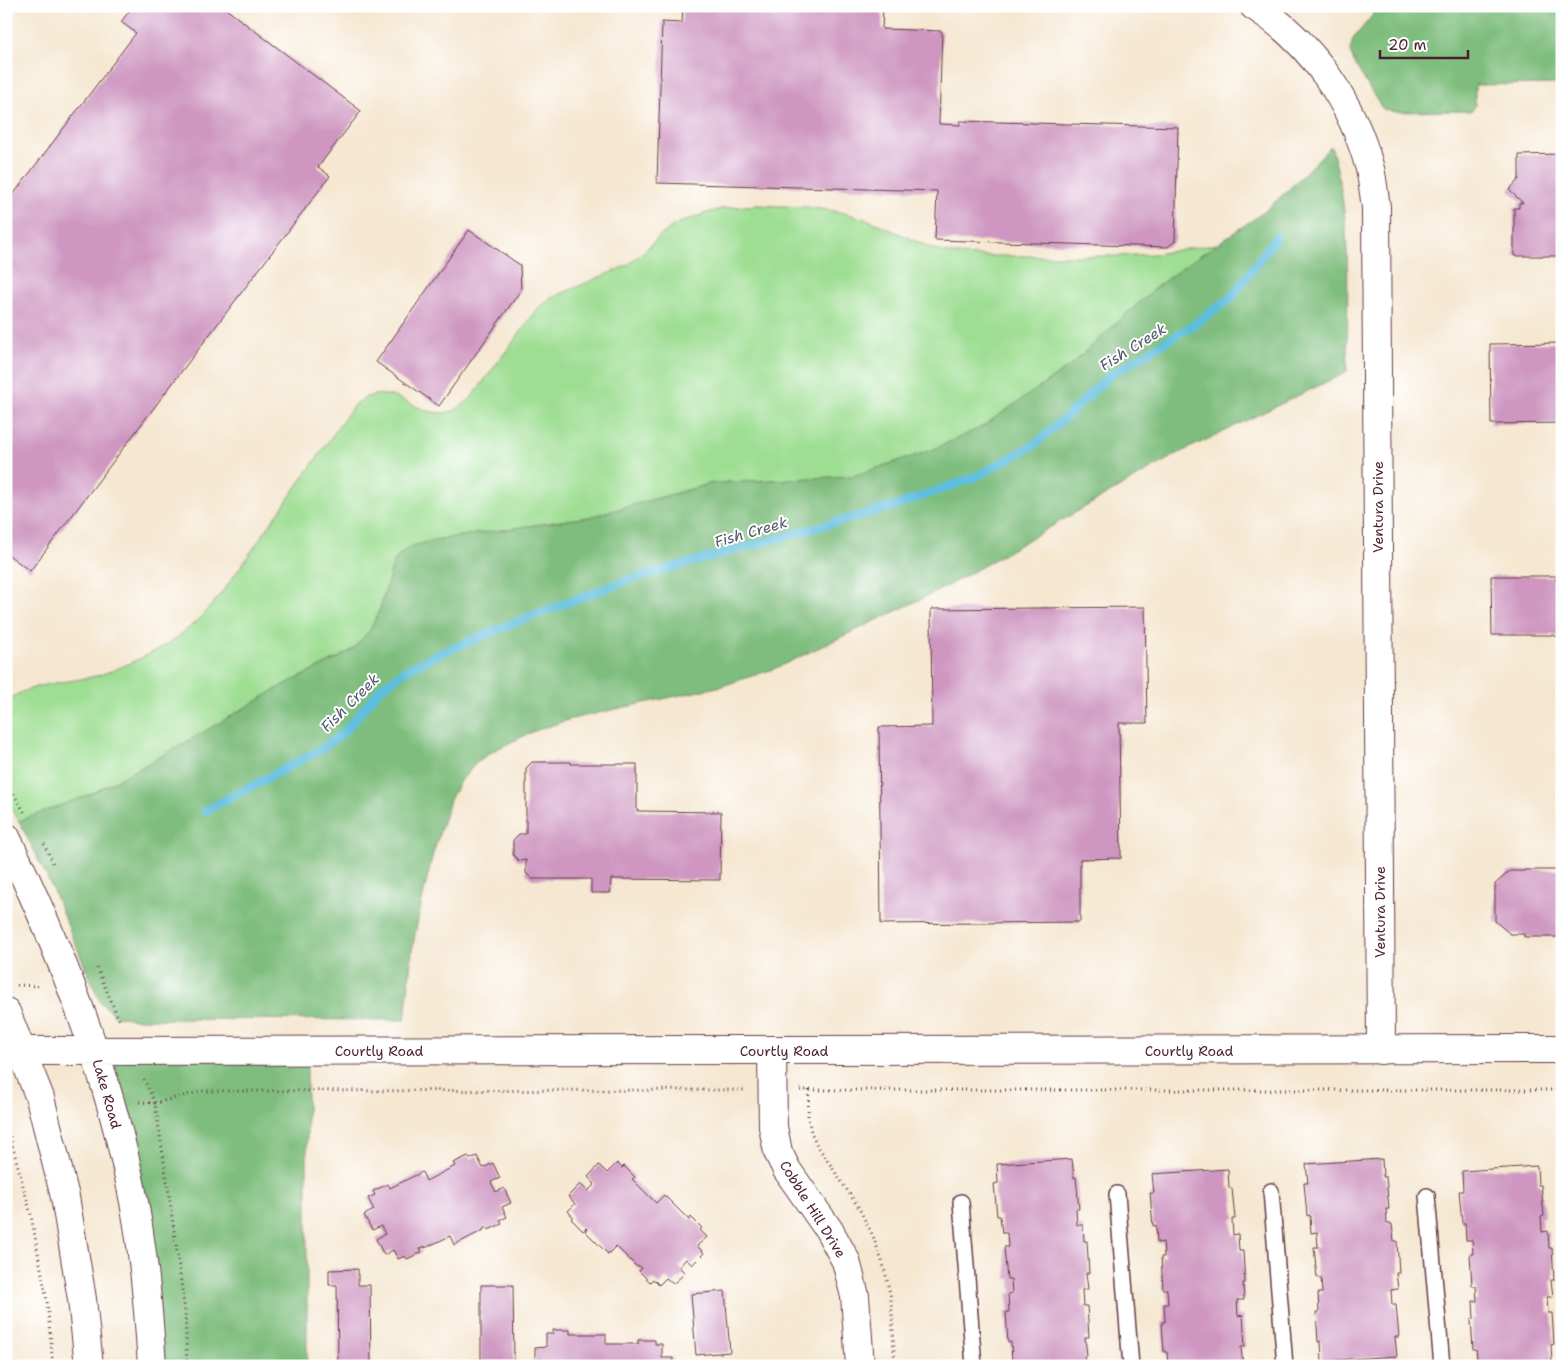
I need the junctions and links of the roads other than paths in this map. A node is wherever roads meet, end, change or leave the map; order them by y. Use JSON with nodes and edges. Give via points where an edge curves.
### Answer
{"nodes":[{"id":1,"x":1254,"y":6,"type":"edge"},
{"id":2,"x":6,"y":837,"type":"edge"},
{"id":3,"x":6,"y":1012,"type":"edge"},
{"id":4,"x":1562,"y":1049,"type":"edge"},
{"id":5,"x":1381,"y":1050,"type":"junction"},
{"id":6,"x":14,"y":1051,"type":"edge"},
{"id":7,"x":772,"y":1051,"type":"junction"},
{"id":8,"x":95,"y":1052,"type":"junction"},
{"id":9,"x":1272,"y":1191,"type":"dead end"},
{"id":10,"x":1117,"y":1194,"type":"dead end"},
{"id":11,"x":1428,"y":1196,"type":"dead end"},
{"id":12,"x":961,"y":1202,"type":"dead end"},
{"id":13,"x":90,"y":1366,"type":"edge"},
{"id":14,"x":152,"y":1366,"type":"edge"},
{"id":15,"x":860,"y":1366,"type":"edge"},
{"id":16,"x":974,"y":1366,"type":"edge"},
{"id":17,"x":1131,"y":1366,"type":"edge"},
{"id":18,"x":1285,"y":1366,"type":"edge"},
{"id":19,"x":1442,"y":1366,"type":"edge"}],
"edges":[{"from":1,"to":5,"type":"street","name":"Ventura Drive","via":[[1270,16],[1307,50],[1348,110],[1364,148],[1376,208]]},
{"from":2,"to":8,"type":"street","name":"Lake Road","via":[[59,955]]},
{"from":3,"to":6,"type":"street"},
{"from":4,"to":5,"type":"street","name":"Courtly Road"},
{"from":5,"to":7,"type":"street","name":"Courtly Road"},
{"from":6,"to":8,"type":"street","name":"Courtly Road"},
{"from":6,"to":13,"type":"street","via":[[40,1098],[65,1197]]},
{"from":7,"to":8,"type":"street","name":"Courtly Road"},
{"from":7,"to":15,"type":"street","name":"Cobble Hill Drive","via":[[773,1127],[778,1152],[846,1261],[855,1296]]},
{"from":8,"to":14,"type":"street","name":"Lake Road","via":[[111,1101],[131,1184],[146,1288]]},
{"from":9,"to":18,"type":"lane"},
{"from":10,"to":17,"type":"lane"},
{"from":11,"to":19,"type":"lane"},
{"from":12,"to":16,"type":"lane"}]}
